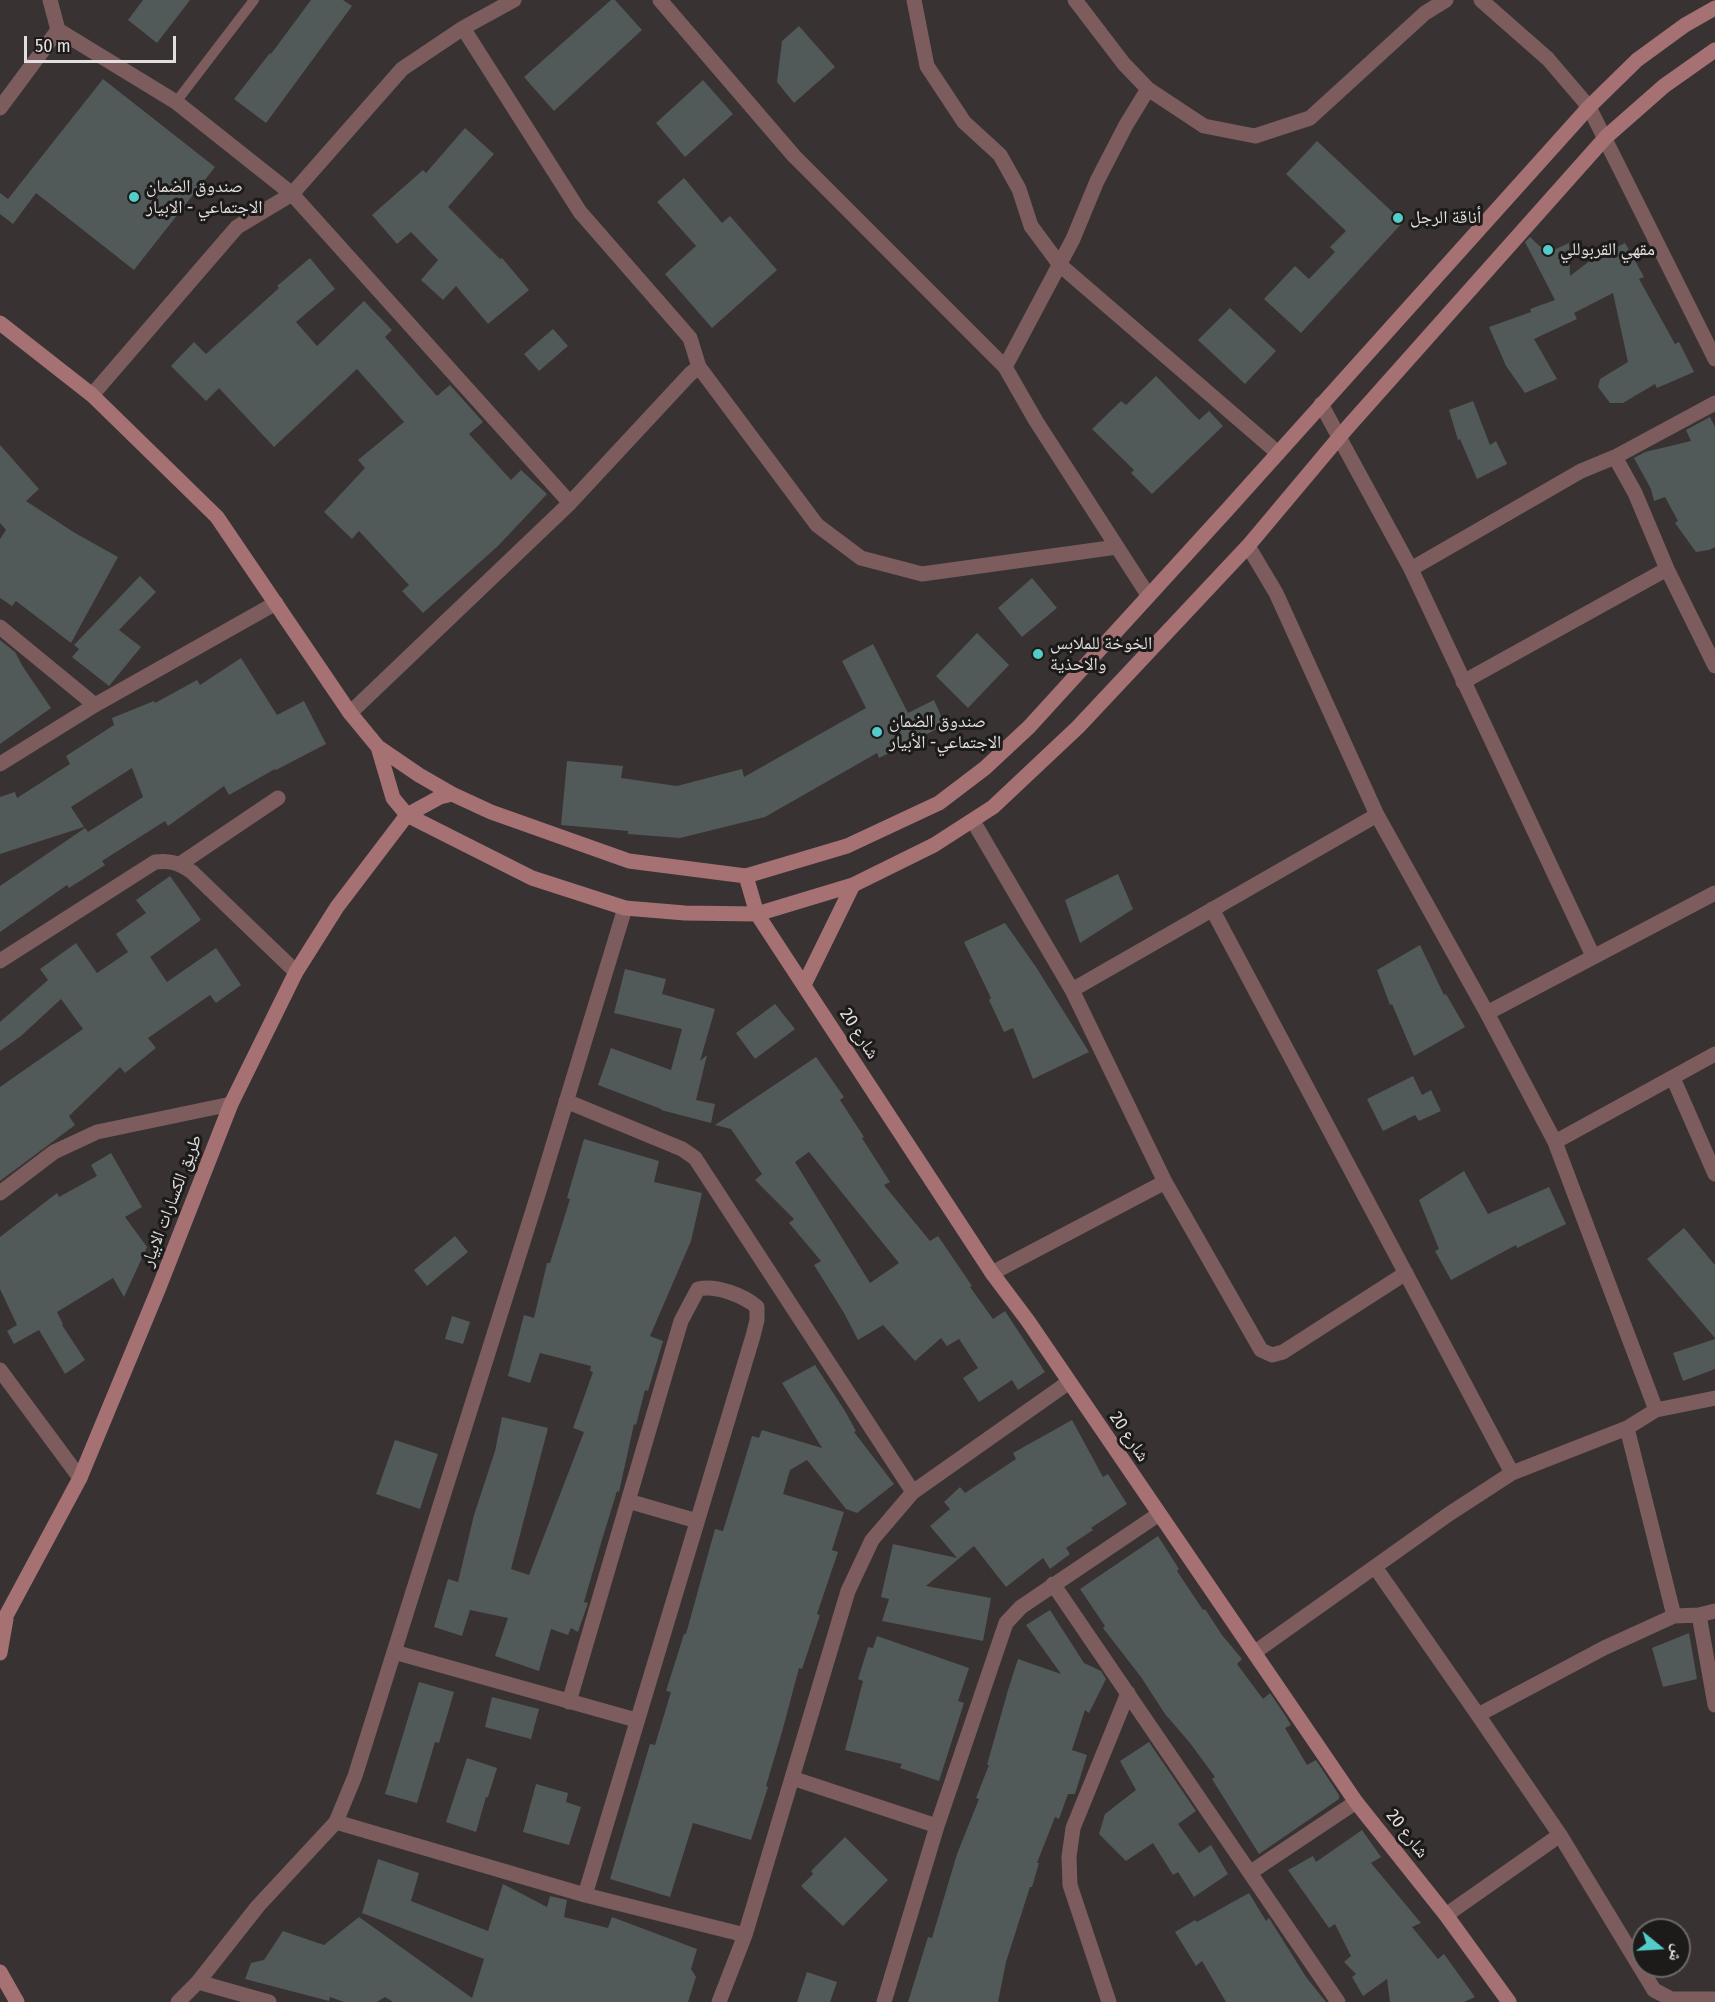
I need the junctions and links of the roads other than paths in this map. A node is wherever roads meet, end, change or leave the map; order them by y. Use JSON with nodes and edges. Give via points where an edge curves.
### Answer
{"nodes":[{"id":1,"x":50,"y":0,"type":"edge"},
{"id":2,"x":254,"y":0,"type":"edge"},
{"id":3,"x":660,"y":0,"type":"edge"},
{"id":4,"x":914,"y":0,"type":"edge"},
{"id":5,"x":1075,"y":0,"type":"edge"},
{"id":6,"x":1446,"y":0,"type":"edge"},
{"id":7,"x":1481,"y":0,"type":"edge"},
{"id":8,"x":502,"y":2,"type":"edge"},
{"id":9,"x":1715,"y":8,"type":"edge"},
{"id":10,"x":463,"y":28,"type":"junction"},
{"id":11,"x":58,"y":30,"type":"junction"},
{"id":12,"x":1715,"y":50,"type":"edge"},
{"id":13,"x":1148,"y":89,"type":"junction"},
{"id":14,"x":176,"y":102,"type":"junction"},
{"id":15,"x":1589,"y":107,"type":"junction"},
{"id":16,"x":0,"y":108,"type":"edge"},
{"id":17,"x":1606,"y":137,"type":"junction"},
{"id":18,"x":292,"y":194,"type":"junction"},
{"id":19,"x":1059,"y":266,"type":"junction"},
{"id":20,"x":0,"y":323,"type":"edge"},
{"id":21,"x":1715,"y":359,"type":"edge"},
{"id":22,"x":699,"y":367,"type":"junction"},
{"id":23,"x":1005,"y":367,"type":"junction"},
{"id":24,"x":92,"y":395,"type":"junction"},
{"id":25,"x":1715,"y":403,"type":"edge"},
{"id":26,"x":1321,"y":404,"type":"junction"},
{"id":27,"x":1338,"y":438,"type":"junction"},
{"id":28,"x":1278,"y":453,"type":"junction"},
{"id":29,"x":1615,"y":457,"type":"junction"},
{"id":30,"x":570,"y":503,"type":"junction"},
{"id":31,"x":1248,"y":546,"type":"junction"},
{"id":32,"x":1117,"y":547,"type":"junction"},
{"id":33,"x":1412,"y":569,"type":"junction"},
{"id":34,"x":1667,"y":569,"type":"junction"},
{"id":35,"x":1148,"y":595,"type":"junction"},
{"id":36,"x":276,"y":603,"type":"junction"},
{"id":37,"x":0,"y":627,"type":"edge"},
{"id":38,"x":1715,"y":666,"type":"edge"},
{"id":39,"x":1463,"y":682,"type":"junction"},
{"id":40,"x":95,"y":705,"type":"junction"},
{"id":41,"x":350,"y":713,"type":"junction"},
{"id":42,"x":378,"y":747,"type":"junction"},
{"id":43,"x":0,"y":764,"type":"edge"},
{"id":44,"x":452,"y":794,"type":"junction"},
{"id":45,"x":278,"y":798,"type":"dead end"},
{"id":46,"x":406,"y":815,"type":"junction"},
{"id":47,"x":1377,"y":815,"type":"junction"},
{"id":48,"x":973,"y":821,"type":"junction"},
{"id":49,"x":180,"y":864,"type":"junction"},
{"id":50,"x":746,"y":876,"type":"junction"},
{"id":51,"x":853,"y":885,"type":"junction"},
{"id":52,"x":1715,"y":893,"type":"edge"},
{"id":53,"x":625,"y":908,"type":"junction"},
{"id":54,"x":1212,"y":909,"type":"junction"},
{"id":55,"x":757,"y":914,"type":"junction"},
{"id":56,"x":1593,"y":956,"type":"junction"},
{"id":57,"x":0,"y":961,"type":"edge"},
{"id":58,"x":296,"y":972,"type":"junction"},
{"id":59,"x":804,"y":985,"type":"junction"},
{"id":60,"x":1072,"y":990,"type":"junction"},
{"id":61,"x":1487,"y":1013,"type":"junction"},
{"id":62,"x":1715,"y":1054,"type":"edge"},
{"id":63,"x":1674,"y":1078,"type":"junction"},
{"id":64,"x":566,"y":1101,"type":"junction"},
{"id":65,"x":231,"y":1104,"type":"junction"},
{"id":66,"x":1555,"y":1142,"type":"junction"},
{"id":67,"x":1715,"y":1174,"type":"edge"},
{"id":68,"x":1165,"y":1182,"type":"junction"},
{"id":69,"x":0,"y":1193,"type":"edge"},
{"id":70,"x":992,"y":1273,"type":"junction"},
{"id":71,"x":1406,"y":1273,"type":"junction"},
{"id":72,"x":0,"y":1370,"type":"edge"},
{"id":73,"x":1069,"y":1382,"type":"junction"},
{"id":74,"x":1715,"y":1398,"type":"edge"},
{"id":75,"x":1656,"y":1410,"type":"junction"},
{"id":76,"x":1627,"y":1428,"type":"junction"},
{"id":77,"x":1512,"y":1473,"type":"junction"},
{"id":78,"x":80,"y":1478,"type":"junction"},
{"id":79,"x":913,"y":1492,"type":"junction"},
{"id":80,"x":628,"y":1501,"type":"junction"},
{"id":81,"x":1158,"y":1514,"type":"junction"},
{"id":82,"x":697,"y":1521,"type":"junction"},
{"id":83,"x":1375,"y":1567,"type":"junction"},
{"id":84,"x":1053,"y":1584,"type":"junction"},
{"id":85,"x":1715,"y":1611,"type":"edge"},
{"id":86,"x":1699,"y":1615,"type":"junction"},
{"id":87,"x":1674,"y":1616,"type":"junction"},
{"id":88,"x":3,"y":1623,"type":"edge"},
{"id":89,"x":394,"y":1652,"type":"junction"},
{"id":90,"x":1255,"y":1652,"type":"junction"},
{"id":91,"x":0,"y":1653,"type":"edge"},
{"id":92,"x":1128,"y":1693,"type":"junction"},
{"id":93,"x":569,"y":1702,"type":"junction"},
{"id":94,"x":1715,"y":1706,"type":"edge"},
{"id":95,"x":1478,"y":1716,"type":"junction"},
{"id":96,"x":636,"y":1720,"type":"junction"},
{"id":97,"x":792,"y":1778,"type":"junction"},
{"id":98,"x":1356,"y":1802,"type":"junction"},
{"id":99,"x":336,"y":1822,"type":"junction"},
{"id":100,"x":937,"y":1826,"type":"junction"},
{"id":101,"x":1560,"y":1835,"type":"junction"},
{"id":102,"x":1251,"y":1872,"type":"junction"},
{"id":103,"x":585,"y":1895,"type":"junction"},
{"id":104,"x":1446,"y":1915,"type":"junction"},
{"id":105,"x":745,"y":1935,"type":"junction"},
{"id":106,"x":0,"y":1972,"type":"edge"},
{"id":107,"x":198,"y":1982,"type":"junction"},
{"id":108,"x":1715,"y":1999,"type":"edge"},
{"id":109,"x":17,"y":2002,"type":"edge"},
{"id":110,"x":177,"y":2002,"type":"edge"},
{"id":111,"x":269,"y":2002,"type":"edge"},
{"id":112,"x":719,"y":2002,"type":"edge"},
{"id":113,"x":884,"y":2002,"type":"edge"},
{"id":114,"x":1109,"y":2002,"type":"edge"},
{"id":115,"x":1338,"y":2002,"type":"edge"},
{"id":116,"x":1509,"y":2002,"type":"edge"}],
"edges":[{"from":1,"to":11,"type":"street"},
{"from":2,"to":14,"type":"lane"},
{"from":3,"to":23,"type":"street","via":[[794,156]]},
{"from":4,"to":19,"type":"street","via":[[927,66],[964,122],[1000,155],[1018,189],[1030,226]]},
{"from":5,"to":13,"type":"street"},
{"from":6,"to":13,"type":"street","via":[[1425,13],[1310,118],[1255,136],[1204,126]]},
{"from":7,"to":15,"type":"street","via":[[1548,59]]},
{"from":8,"to":10,"type":"street"},
{"from":9,"to":15,"type":"street","via":[[1637,60]]},
{"from":10,"to":18,"type":"street","via":[[402,69]]},
{"from":10,"to":22,"type":"street","via":[[580,212],[690,338]]},
{"from":11,"to":14,"type":"street"},
{"from":11,"to":16,"type":"street"},
{"from":12,"to":17,"type":"street"},
{"from":13,"to":19,"type":"street","via":[[1097,181]]},
{"from":14,"to":18,"type":"street"},
{"from":15,"to":17,"type":"street"},
{"from":15,"to":26,"type":"street"},
{"from":17,"to":21,"type":"street"},
{"from":17,"to":27,"type":"street"},
{"from":18,"to":24,"type":"street","via":[[237,227]]},
{"from":18,"to":30,"type":"street"},
{"from":19,"to":23,"type":"street"},
{"from":19,"to":28,"type":"street"},
{"from":20,"to":24,"type":"street"},
{"from":22,"to":30,"type":"street"},
{"from":22,"to":32,"type":"street","via":[[817,525],[861,558],[922,574]]},
{"from":23,"to":32,"type":"street","via":[[1035,421]]},
{"from":24,"to":36,"type":"street","via":[[217,517]]},
{"from":25,"to":29,"type":"street"},
{"from":26,"to":27,"type":"street"},
{"from":26,"to":28,"type":"street"},
{"from":27,"to":31,"type":"street"},
{"from":27,"to":33,"type":"street"},
{"from":28,"to":35,"type":"street"},
{"from":29,"to":33,"type":"street","via":[[1581,471]]},
{"from":29,"to":34,"type":"street"},
{"from":30,"to":41,"type":"street"},
{"from":31,"to":47,"type":"street","via":[[1276,593]]},
{"from":31,"to":48,"type":"street","via":[[1078,728]]},
{"from":32,"to":35,"type":"street"},
{"from":33,"to":39,"type":"street"},
{"from":34,"to":38,"type":"street"},
{"from":34,"to":39,"type":"street"},
{"from":35,"to":50,"type":"street","via":[[1029,727],[985,768],[939,802],[847,846]]},
{"from":36,"to":40,"type":"street"},
{"from":36,"to":41,"type":"street"},
{"from":37,"to":40,"type":"street"},
{"from":39,"to":56,"type":"street"},
{"from":40,"to":43,"type":"street"},
{"from":41,"to":42,"type":"street"},
{"from":42,"to":44,"type":"street"},
{"from":42,"to":46,"type":"street","via":[[393,798]]},
{"from":44,"to":46,"type":"street"},
{"from":44,"to":50,"type":"street","via":[[491,812],[629,861]]},
{"from":45,"to":49,"type":"street"},
{"from":46,"to":53,"type":"street","via":[[532,878]]},
{"from":46,"to":58,"type":"street","name":"طريق الكسارات الابيار","via":[[337,907]]},
{"from":47,"to":54,"type":"street"},
{"from":47,"to":61,"type":"street"},
{"from":48,"to":51,"type":"street"},
{"from":48,"to":60,"type":"street"},
{"from":49,"to":57,"type":"street","via":[[155,862]]},
{"from":49,"to":58,"type":"street"},
{"from":50,"to":55,"type":"street","name":"شارع 20"},
{"from":51,"to":55,"type":"street"},
{"from":51,"to":59,"type":"street"},
{"from":52,"to":56,"type":"street"},
{"from":53,"to":55,"type":"street"},
{"from":53,"to":64,"type":"street"},
{"from":54,"to":60,"type":"street"},
{"from":54,"to":71,"type":"street"},
{"from":55,"to":59,"type":"street","name":"شارع 20"},
{"from":56,"to":61,"type":"street"},
{"from":58,"to":65,"type":"street","name":"طريق الكسارات الابيار"},
{"from":59,"to":70,"type":"street","name":"شارع 20"},
{"from":60,"to":68,"type":"street"},
{"from":61,"to":66,"type":"street"},
{"from":62,"to":63,"type":"street"},
{"from":63,"to":66,"type":"street"},
{"from":63,"to":67,"type":"street"},
{"from":64,"to":79,"type":"street","via":[[695,1158]]},
{"from":64,"to":89,"type":"street"},
{"from":65,"to":69,"type":"street","via":[[97,1132],[54,1152]]},
{"from":65,"to":78,"type":"street","name":"طريق الكسارات الابيار"},
{"from":66,"to":75,"type":"street"},
{"from":68,"to":70,"type":"street"},
{"from":68,"to":71,"type":"street","via":[[1261,1350],[1272,1355],[1283,1352]]},
{"from":70,"to":73,"type":"street","name":"شارع 20"},
{"from":71,"to":77,"type":"street"},
{"from":72,"to":78,"type":"street"},
{"from":73,"to":79,"type":"street"},
{"from":73,"to":81,"type":"street","name":"شارع 20"},
{"from":74,"to":75,"type":"street"},
{"from":75,"to":76,"type":"street"},
{"from":76,"to":77,"type":"street"},
{"from":76,"to":87,"type":"street"},
{"from":77,"to":83,"type":"street"},
{"from":78,"to":88,"type":"street","name":"طريق الكسارات الابيار"},
{"from":79,"to":97,"type":"street","via":[[872,1540],[848,1591]]},
{"from":80,"to":82,"type":"street"},
{"from":80,"to":82,"type":"street","via":[[681,1321],[698,1289],[708,1287],[749,1299],[757,1306],[757,1320]]},
{"from":80,"to":93,"type":"street"},
{"from":81,"to":84,"type":"street"},
{"from":81,"to":90,"type":"street","name":"شارع 20"},
{"from":82,"to":96,"type":"street"},
{"from":83,"to":90,"type":"street"},
{"from":83,"to":95,"type":"street"},
{"from":84,"to":92,"type":"street"},
{"from":84,"to":100,"type":"street","via":[[1006,1623]]},
{"from":85,"to":86,"type":"street"},
{"from":86,"to":87,"type":"street"},
{"from":86,"to":94,"type":"street"},
{"from":87,"to":95,"type":"street","via":[[1604,1648]]},
{"from":88,"to":91,"type":"street","name":"طريق الكسارات الابيار"},
{"from":89,"to":93,"type":"street"},
{"from":89,"to":99,"type":"street","via":[[355,1776]]},
{"from":90,"to":98,"type":"street","name":"شارع 20"},
{"from":92,"to":102,"type":"street"},
{"from":92,"to":114,"type":"street","via":[[1073,1828],[1069,1857],[1070,1885]]},
{"from":93,"to":96,"type":"street"},
{"from":95,"to":101,"type":"street"},
{"from":96,"to":103,"type":"street"},
{"from":97,"to":100,"type":"street"},
{"from":97,"to":105,"type":"street"},
{"from":98,"to":102,"type":"street"},
{"from":98,"to":104,"type":"street","name":"شارع 20"},
{"from":99,"to":103,"type":"street"},
{"from":99,"to":107,"type":"street","via":[[258,1906]]},
{"from":100,"to":113,"type":"street"},
{"from":101,"to":104,"type":"street"},
{"from":101,"to":108,"type":"street","via":[[1654,1990],[1671,1999]]},
{"from":102,"to":115,"type":"street"},
{"from":103,"to":105,"type":"street"},
{"from":104,"to":116,"type":"street","name":"شارع 20"},
{"from":105,"to":112,"type":"street"},
{"from":106,"to":109,"type":"street"},
{"from":107,"to":110,"type":"street"},
{"from":107,"to":111,"type":"street"}]}
